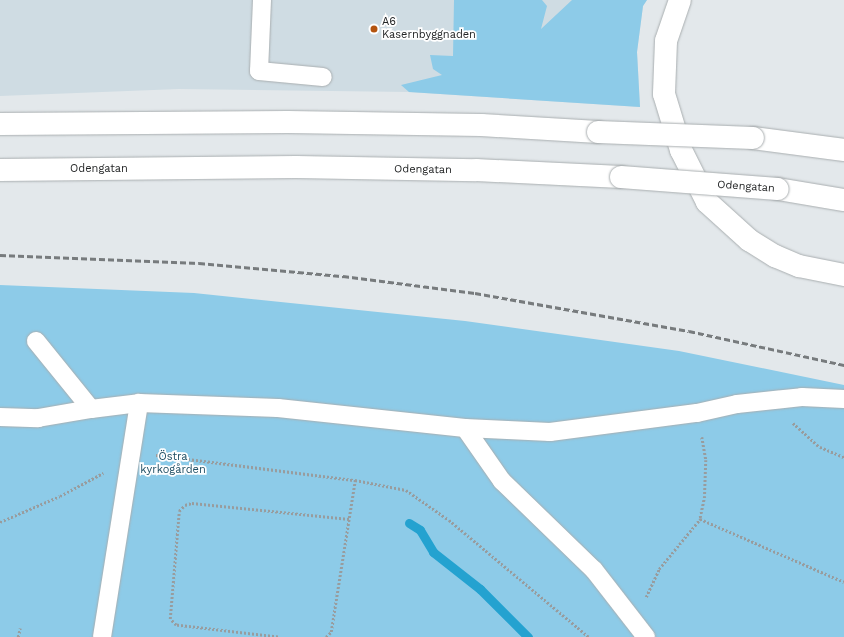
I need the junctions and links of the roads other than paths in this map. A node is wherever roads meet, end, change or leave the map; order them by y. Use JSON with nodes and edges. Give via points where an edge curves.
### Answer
{"nodes":[{"id":1,"x":262,"y":0,"type":"edge"},
{"id":2,"x":680,"y":0,"type":"edge"},
{"id":3,"x":323,"y":77,"type":"dead end"},
{"id":4,"x":0,"y":124,"type":"edge"},
{"id":5,"x":844,"y":150,"type":"edge"},
{"id":6,"x":0,"y":170,"type":"edge"},
{"id":7,"x":844,"y":200,"type":"edge"},
{"id":8,"x":844,"y":275,"type":"edge"},
{"id":9,"x":36,"y":340,"type":"dead end"},
{"id":10,"x":844,"y":399,"type":"edge"},
{"id":11,"x":139,"y":403,"type":"junction"},
{"id":12,"x":91,"y":409,"type":"junction"},
{"id":13,"x":0,"y":417,"type":"edge"},
{"id":14,"x":465,"y":428,"type":"junction"},
{"id":15,"x":644,"y":633,"type":"edge"},
{"id":16,"x":102,"y":637,"type":"edge"}],
"edges":[{"from":1,"to":3,"type":"lane","via":[[259,71]]},
{"from":2,"to":8,"type":"main road","via":[[666,41],[664,94],[681,150],[707,202],[749,240],[775,256],[799,266]]},
{"from":4,"to":5,"type":"main road","bridge":true,"via":[[319,122],[481,125],[753,138]]},
{"from":6,"to":7,"type":"main road","name":"Odengatan","bridge":true,"via":[[296,167],[476,170],[621,177],[778,189]]},
{"from":9,"to":12,"type":"lane"},
{"from":10,"to":14,"type":"lane","via":[[802,397],[737,404],[697,413],[550,432]]},
{"from":11,"to":12,"type":"lane"},
{"from":11,"to":14,"type":"lane","via":[[278,408]]},
{"from":11,"to":16,"type":"lane"},
{"from":12,"to":13,"type":"lane","via":[[38,418]]},
{"from":14,"to":15,"type":"lane","via":[[502,481],[594,570]]}]}
